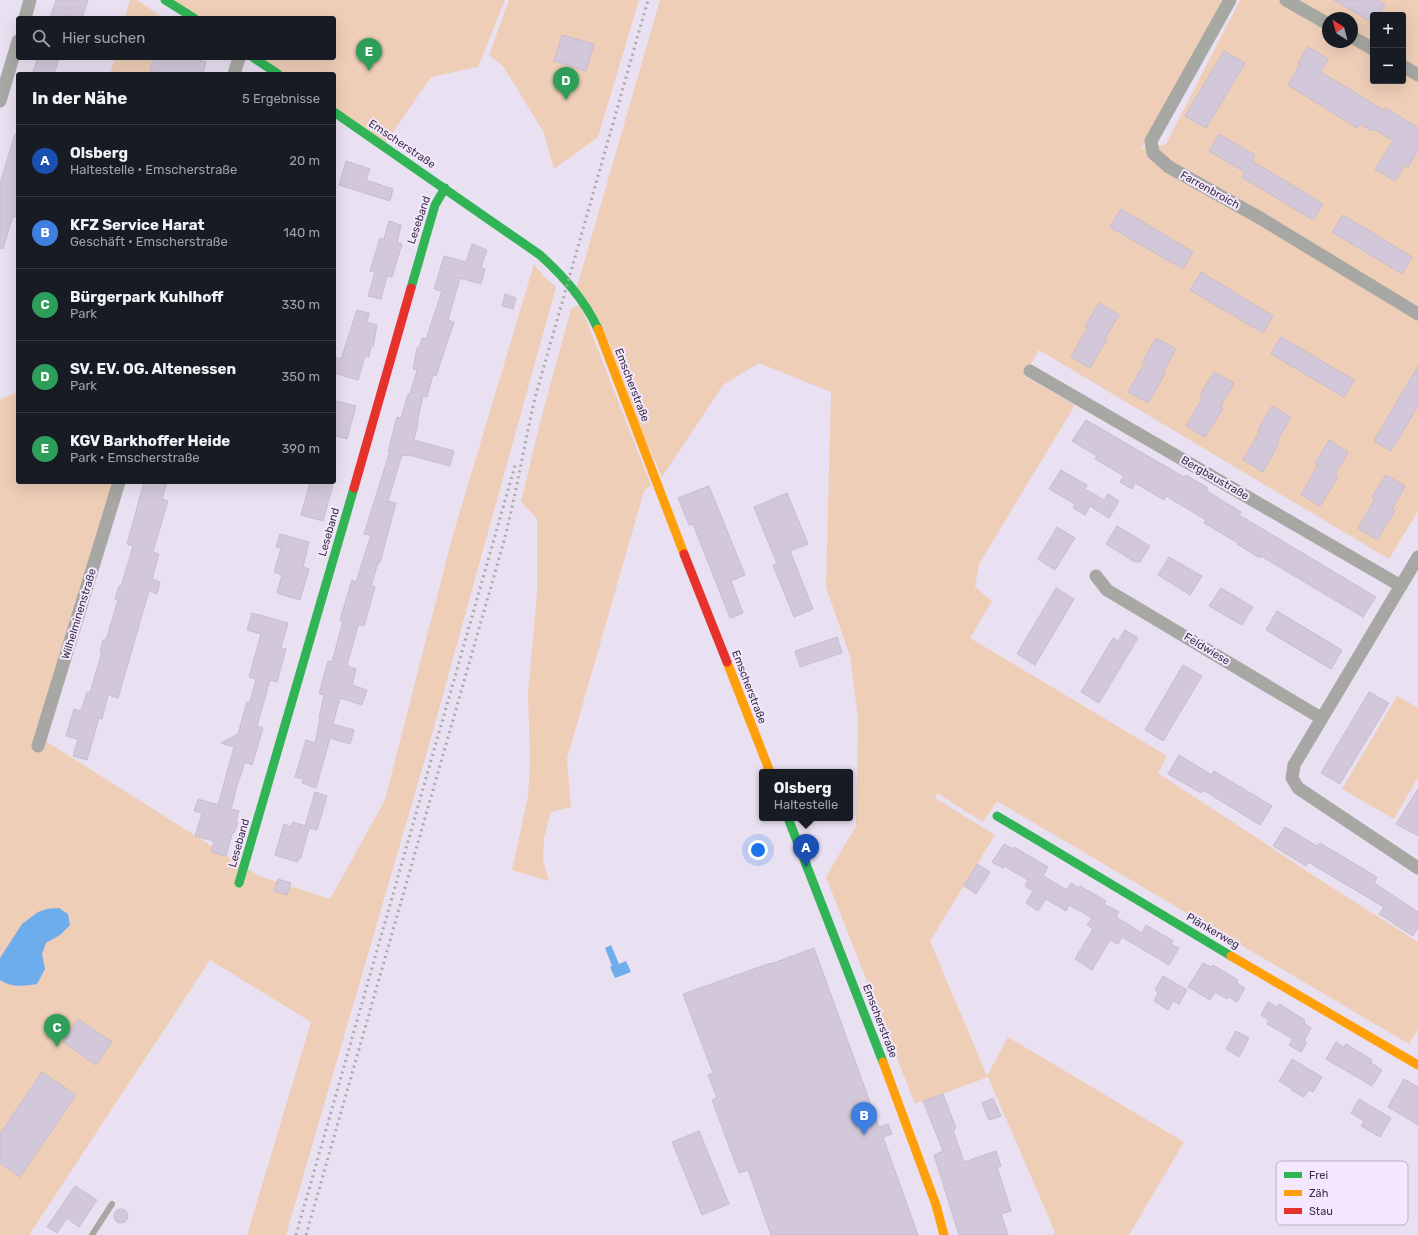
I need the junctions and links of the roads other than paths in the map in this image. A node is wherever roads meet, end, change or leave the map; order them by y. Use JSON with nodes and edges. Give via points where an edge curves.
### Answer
{"nodes":[{"id":1,"x":30,"y":0,"type":"edge"},
{"id":2,"x":165,"y":0,"type":"edge"},
{"id":3,"x":1230,"y":0,"type":"edge"},
{"id":4,"x":1286,"y":0,"type":"edge"},
{"id":5,"x":26,"y":16,"type":"edge"},
{"id":6,"x":191,"y":16,"type":"edge"},
{"id":7,"x":1322,"y":21,"type":"edge"},
{"id":8,"x":1358,"y":40,"type":"edge"},
{"id":9,"x":1371,"y":48,"type":"edge"},
{"id":10,"x":16,"y":49,"type":"edge"},
{"id":11,"x":238,"y":60,"type":"edge"},
{"id":12,"x":257,"y":60,"type":"edge"},
{"id":13,"x":1406,"y":68,"type":"edge"},
{"id":14,"x":235,"y":72,"type":"edge"},
{"id":15,"x":275,"y":72,"type":"edge"},
{"id":16,"x":1418,"y":75,"type":"edge"},
{"id":17,"x":0,"y":101,"type":"edge"},
{"id":18,"x":336,"y":113,"type":"edge"},
{"id":19,"x":445,"y":188,"type":"junction"},
{"id":20,"x":1418,"y":314,"type":"edge"},
{"id":21,"x":1030,"y":371,"type":"dead end"},
{"id":22,"x":118,"y":484,"type":"edge"},
{"id":23,"x":1418,"y":557,"type":"edge"},
{"id":24,"x":1096,"y":576,"type":"dead end"},
{"id":25,"x":1400,"y":586,"type":"junction"},
{"id":26,"x":1321,"y":718,"type":"junction"},
{"id":27,"x":38,"y":746,"type":"dead end"},
{"id":28,"x":769,"y":769,"type":"edge"},
{"id":29,"x":997,"y":816,"type":"dead end"},
{"id":30,"x":789,"y":821,"type":"edge"},
{"id":31,"x":1418,"y":868,"type":"edge"},
{"id":32,"x":239,"y":883,"type":"dead end"},
{"id":33,"x":1418,"y":1065,"type":"edge"},
{"id":34,"x":112,"y":1204,"type":"dead end"},
{"id":35,"x":92,"y":1235,"type":"edge"},
{"id":36,"x":944,"y":1235,"type":"edge"}],
"edges":[{"from":1,"to":5,"type":"street"},
{"from":2,"to":6,"type":"street"},
{"from":3,"to":20,"type":"street","name":"Farrenbroich","via":[[1151,141],[1153,153],[1169,167],[1260,218]]},
{"from":4,"to":7,"type":"street"},
{"from":8,"to":9,"type":"street"},
{"from":10,"to":17,"type":"street"},
{"from":11,"to":14,"type":"street"},
{"from":12,"to":15,"type":"street"},
{"from":13,"to":16,"type":"street"},
{"from":18,"to":19,"type":"street","name":"Emscherstraße"},
{"from":19,"to":28,"type":"street","name":"Emscherstraße","via":[[540,255],[568,281],[589,311]]},
{"from":19,"to":32,"type":"street","name":"Leseband","via":[[435,205]]},
{"from":21,"to":25,"type":"street","name":"Bergbaustraße"},
{"from":22,"to":27,"type":"street","name":"Wilhelminenstraße"},
{"from":23,"to":25,"type":"street"},
{"from":24,"to":26,"type":"street","name":"Feldwiese","via":[[1107,590]]},
{"from":25,"to":26,"type":"street"},
{"from":26,"to":31,"type":"street","via":[[1294,765],[1292,778],[1298,788]]},
{"from":29,"to":33,"type":"street","name":"Plänkerweg"},
{"from":30,"to":36,"type":"street","name":"Emscherstraße","via":[[898,1101]]},
{"from":34,"to":35,"type":"lane"}]}
